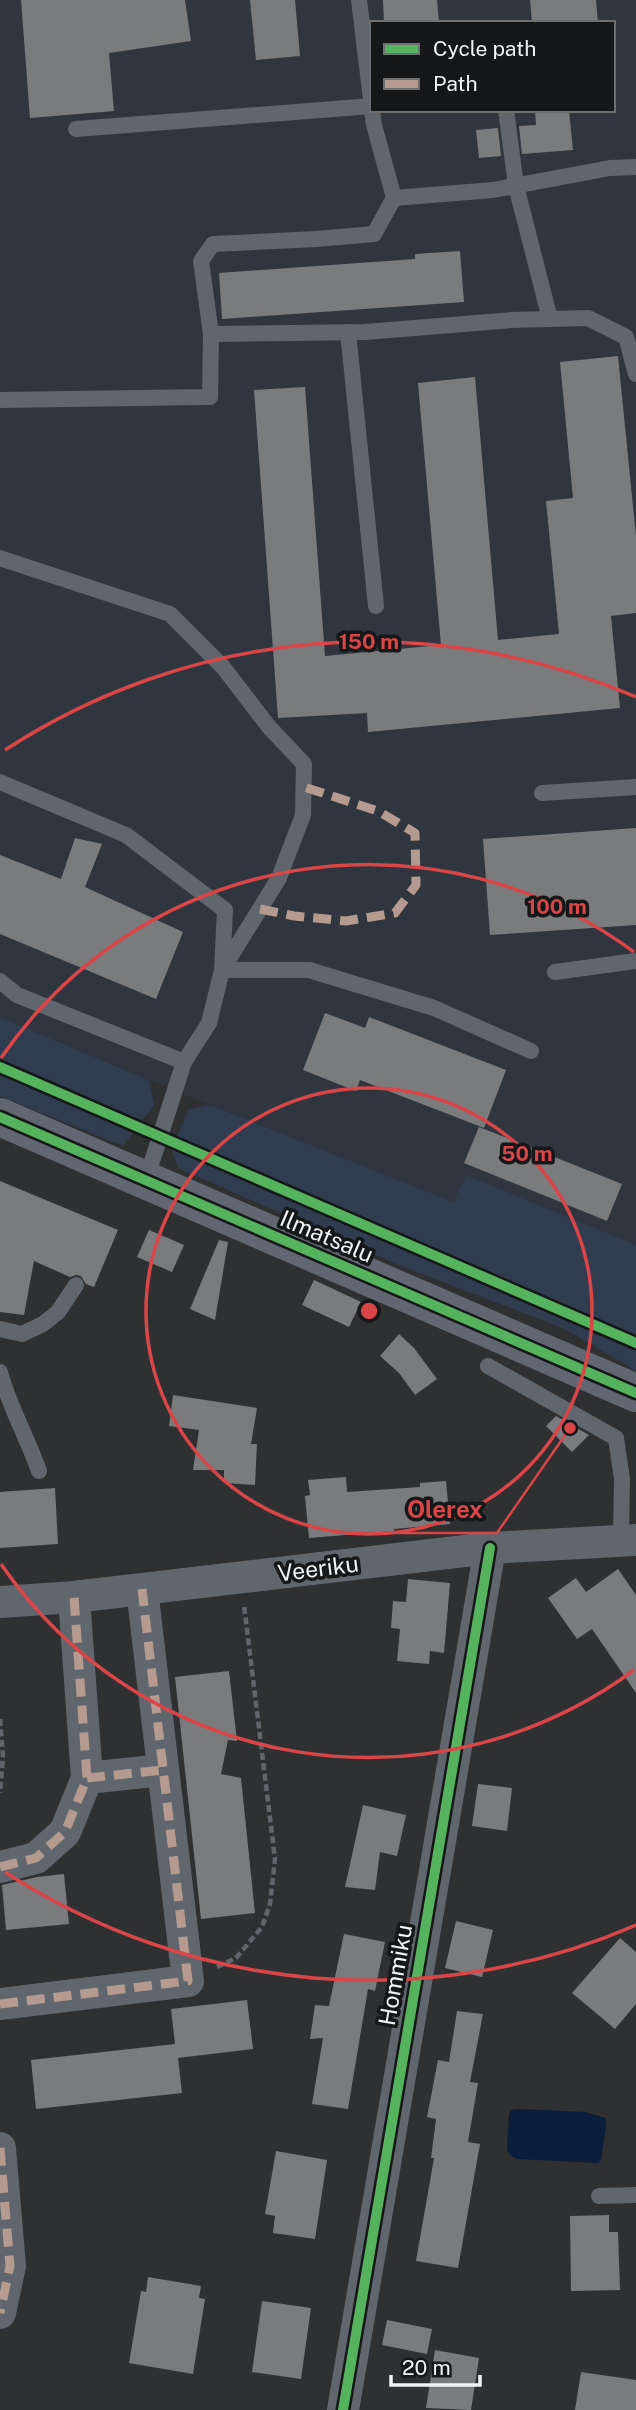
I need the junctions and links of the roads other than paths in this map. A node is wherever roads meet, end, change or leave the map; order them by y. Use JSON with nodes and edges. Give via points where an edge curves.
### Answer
{"nodes":[{"id":1,"x":359,"y":0,"type":"edge"},
{"id":2,"x":370,"y":91,"type":"edge"},
{"id":3,"x":370,"y":108,"type":"edge"},
{"id":4,"x":373,"y":112,"type":"edge"},
{"id":5,"x":506,"y":112,"type":"edge"},
{"id":6,"x":76,"y":129,"type":"dead end"},
{"id":7,"x":636,"y":167,"type":"edge"},
{"id":8,"x":516,"y":186,"type":"junction"},
{"id":9,"x":394,"y":198,"type":"junction"},
{"id":10,"x":550,"y":319,"type":"junction"},
{"id":11,"x":348,"y":332,"type":"junction"},
{"id":12,"x":211,"y":334,"type":"junction"},
{"id":13,"x":636,"y":374,"type":"edge"},
{"id":14,"x":0,"y":400,"type":"edge"},
{"id":15,"x":0,"y":558,"type":"edge"},
{"id":16,"x":376,"y":606,"type":"dead end"},
{"id":17,"x":0,"y":782,"type":"edge"},
{"id":18,"x":636,"y":787,"type":"edge"},
{"id":19,"x":542,"y":793,"type":"dead end"},
{"id":20,"x":636,"y":961,"type":"edge"},
{"id":21,"x":222,"y":970,"type":"junction"},
{"id":22,"x":555,"y":972,"type":"dead end"},
{"id":23,"x":0,"y":981,"type":"edge"},
{"id":24,"x":531,"y":1051,"type":"dead end"},
{"id":25,"x":184,"y":1062,"type":"junction"},
{"id":26,"x":0,"y":1117,"type":"edge"},
{"id":27,"x":146,"y":1180,"type":"junction"},
{"id":28,"x":76,"y":1285,"type":"dead end"},
{"id":29,"x":0,"y":1329,"type":"edge"},
{"id":30,"x":488,"y":1366,"type":"dead end"},
{"id":31,"x":0,"y":1372,"type":"edge"},
{"id":32,"x":636,"y":1393,"type":"edge"},
{"id":33,"x":39,"y":1471,"type":"dead end"},
{"id":34,"x":629,"y":1540,"type":"edge"},
{"id":35,"x":490,"y":1548,"type":"junction"},
{"id":36,"x":142,"y":1589,"type":"junction"},
{"id":37,"x":74,"y":1597,"type":"junction"},
{"id":38,"x":0,"y":1602,"type":"edge"},
{"id":39,"x":163,"y":1770,"type":"junction"},
{"id":40,"x":87,"y":1778,"type":"junction"},
{"id":41,"x":0,"y":1867,"type":"edge"},
{"id":42,"x":0,"y":2004,"type":"edge"},
{"id":43,"x":0,"y":2148,"type":"edge"},
{"id":44,"x":599,"y":2196,"type":"dead end"},
{"id":45,"x":636,"y":2196,"type":"edge"},
{"id":46,"x":0,"y":2313,"type":"edge"},
{"id":47,"x":343,"y":2410,"type":"edge"}],
"edges":[{"from":1,"to":2,"type":"lane"},
{"from":3,"to":6,"type":"lane"},
{"from":4,"to":9,"type":"lane"},
{"from":5,"to":8,"type":"lane"},
{"from":7,"to":8,"type":"lane"},
{"from":8,"to":9,"type":"lane"},
{"from":8,"to":10,"type":"lane"},
{"from":9,"to":12,"type":"lane","via":[[374,234],[213,244],[201,261]]},
{"from":10,"to":11,"type":"lane"},
{"from":10,"to":13,"type":"lane","via":[[588,318],[626,337]]},
{"from":11,"to":12,"type":"lane"},
{"from":11,"to":16,"type":"lane"},
{"from":12,"to":14,"type":"lane","via":[[209,397]]},
{"from":15,"to":21,"type":"lane","via":[[170,614],[223,667],[304,764],[303,815],[279,878]]},
{"from":17,"to":21,"type":"lane","via":[[126,835],[225,910]]},
{"from":18,"to":19,"type":"lane"},
{"from":20,"to":22,"type":"lane"},
{"from":21,"to":24,"type":"lane","via":[[309,970],[434,1008]]},
{"from":21,"to":25,"type":"lane","via":[[209,1023]]},
{"from":23,"to":25,"type":"lane","via":[[18,995]]},
{"from":25,"to":27,"type":"lane"},
{"from":26,"to":27,"type":"street","name":"Ilmatsalu"},
{"from":27,"to":32,"type":"street","name":"Ilmatsalu"},
{"from":28,"to":29,"type":"lane","via":[[58,1312],[43,1324],[22,1334]]},
{"from":30,"to":34,"type":"lane","via":[[616,1438]]},
{"from":31,"to":33,"type":"lane"},
{"from":34,"to":35,"type":"street","name":"Veeriku"},
{"from":35,"to":36,"type":"street","name":"Veeriku"},
{"from":35,"to":47,"type":"street","name":"Hommiku"},
{"from":36,"to":37,"type":"street","name":"Veeriku"},
{"from":36,"to":39,"type":"street"},
{"from":37,"to":38,"type":"street","name":"Veeriku"},
{"from":37,"to":40,"type":"street"},
{"from":39,"to":40,"type":"street"},
{"from":39,"to":42,"type":"street","via":[[188,1981]]},
{"from":40,"to":41,"type":"street","via":[[65,1832],[36,1857]]},
{"from":43,"to":46,"type":"street","via":[[10,2266]]},
{"from":44,"to":45,"type":"lane"}]}
